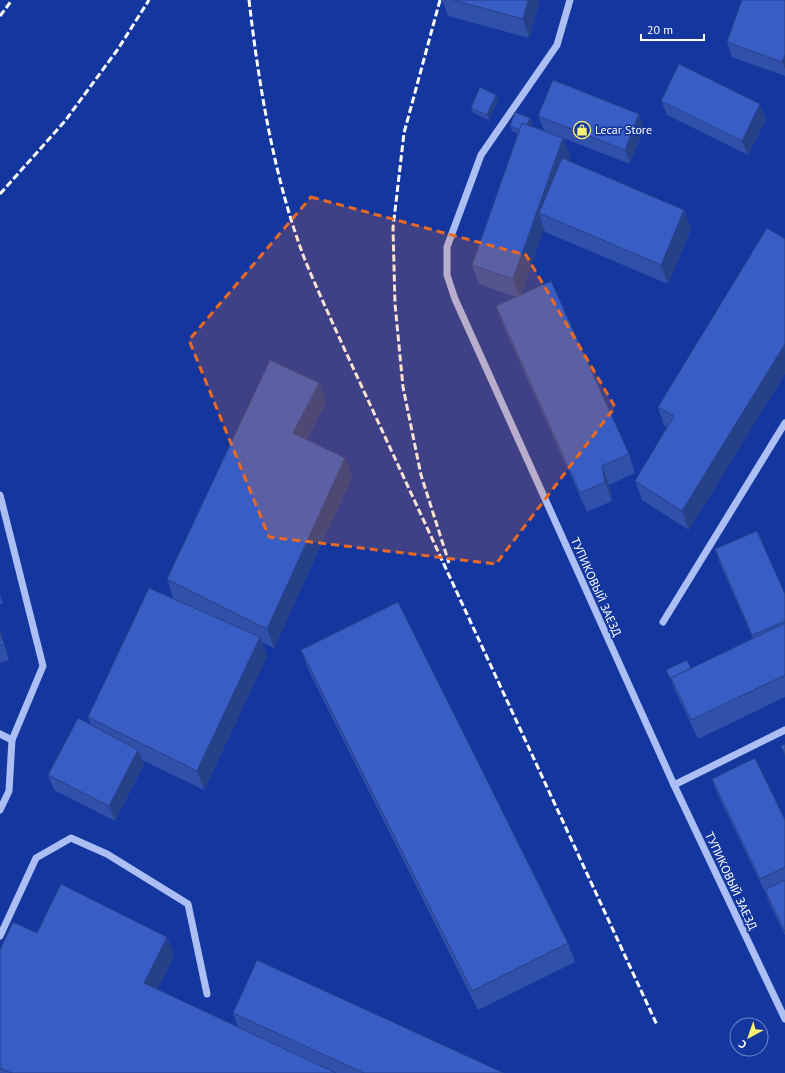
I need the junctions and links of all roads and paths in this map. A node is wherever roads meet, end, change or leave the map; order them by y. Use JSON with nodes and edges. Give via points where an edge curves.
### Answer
{"nodes":[{"id":1,"x":570,"y":0,"type":"edge"},
{"id":2,"x":785,"y":423,"type":"edge"},
{"id":3,"x":0,"y":496,"type":"edge"},
{"id":4,"x":663,"y":622,"type":"dead end"},
{"id":5,"x":785,"y":730,"type":"edge"},
{"id":6,"x":0,"y":734,"type":"edge"},
{"id":7,"x":12,"y":740,"type":"junction"},
{"id":8,"x":674,"y":785,"type":"junction"},
{"id":9,"x":0,"y":810,"type":"edge"},
{"id":10,"x":0,"y":936,"type":"edge"},
{"id":11,"x":206,"y":994,"type":"dead end"},
{"id":12,"x":785,"y":1019,"type":"edge"}],
"edges":[{"from":1,"to":8,"type":"street","name":"ТУПИКОВЫЙ ЗАЕЗД","via":[[556,45],[481,155],[447,247],[447,275],[455,299]]},
{"from":2,"to":4,"type":"street"},
{"from":3,"to":7,"type":"street","via":[[43,666]]},
{"from":5,"to":8,"type":"street"},
{"from":6,"to":7,"type":"street"},
{"from":7,"to":9,"type":"street","via":[[9,791]]},
{"from":8,"to":12,"type":"street","name":"ТУПИКОВЫЙ ЗАЕЗД"},
{"from":10,"to":11,"type":"street","via":[[36,858],[71,838],[107,854],[188,904]]}]}
